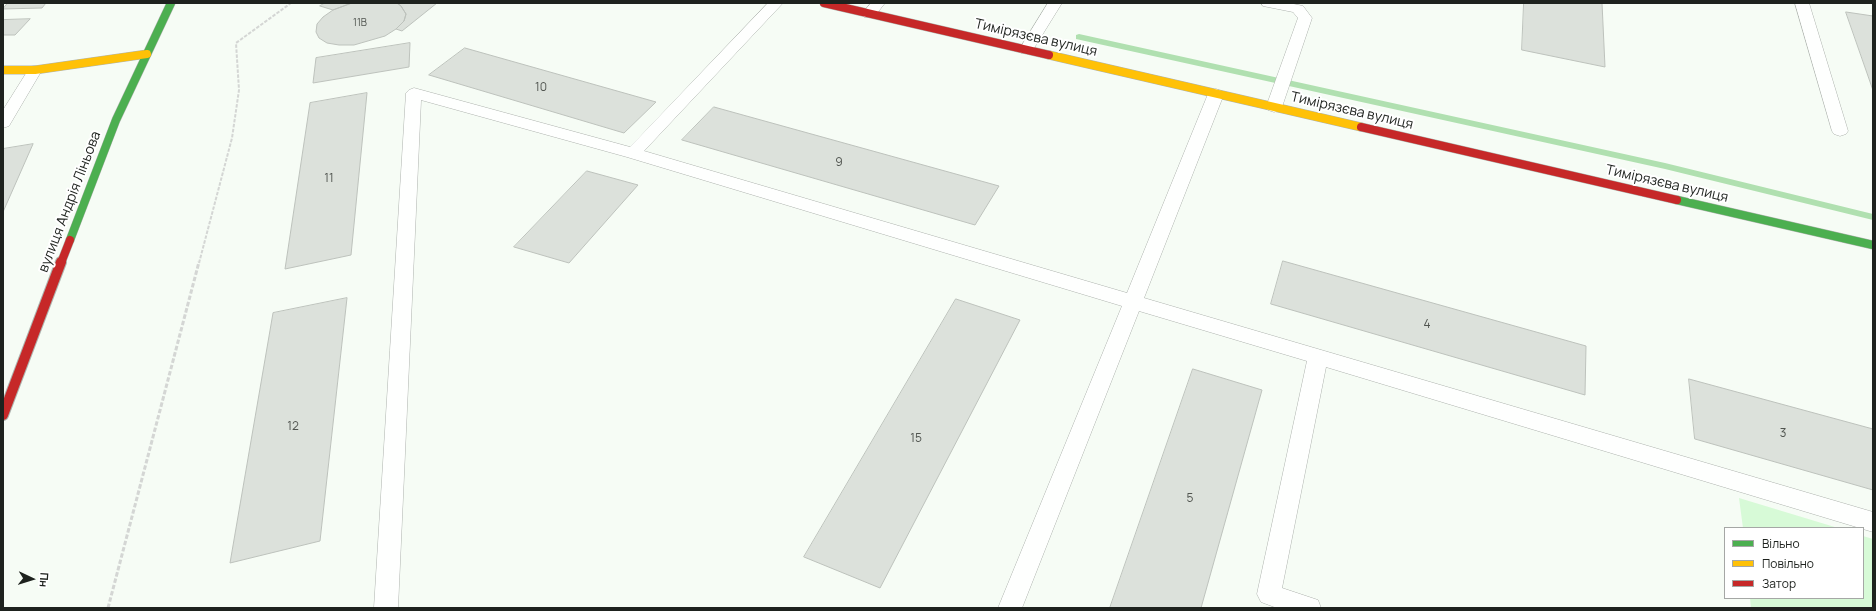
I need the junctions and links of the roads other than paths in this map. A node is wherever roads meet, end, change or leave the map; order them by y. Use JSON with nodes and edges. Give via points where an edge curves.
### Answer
{"nodes":[{"id":1,"x":171,"y":3,"type":"edge"},
{"id":2,"x":776,"y":3,"type":"edge"},
{"id":3,"x":824,"y":3,"type":"edge"},
{"id":4,"x":1055,"y":3,"type":"edge"},
{"id":5,"x":1268,"y":3,"type":"edge"},
{"id":6,"x":1802,"y":3,"type":"edge"},
{"id":7,"x":874,"y":9,"type":"edge"},
{"id":8,"x":1026,"y":50,"type":"junction"},
{"id":9,"x":147,"y":54,"type":"junction"},
{"id":10,"x":3,"y":70,"type":"edge"},
{"id":11,"x":35,"y":70,"type":"junction"},
{"id":12,"x":1216,"y":94,"type":"junction"},
{"id":13,"x":1274,"y":107,"type":"junction"},
{"id":14,"x":3,"y":123,"type":"edge"},
{"id":15,"x":1840,"y":131,"type":"dead end"},
{"id":16,"x":633,"y":153,"type":"junction"},
{"id":17,"x":1873,"y":246,"type":"edge"},
{"id":18,"x":1133,"y":302,"type":"junction"},
{"id":19,"x":1318,"y":357,"type":"junction"},
{"id":20,"x":3,"y":415,"type":"edge"},
{"id":21,"x":1873,"y":522,"type":"edge"},
{"id":22,"x":386,"y":608,"type":"edge"},
{"id":23,"x":1010,"y":608,"type":"edge"},
{"id":24,"x":1309,"y":608,"type":"edge"}],
"edges":[{"from":1,"to":9,"type":"street","name":"вулиця Андрія Ліньова"},
{"from":2,"to":16,"type":"lane"},
{"from":3,"to":7,"type":"street","name":"Тимірязєва вулиця"},
{"from":4,"to":8,"type":"lane"},
{"from":5,"to":13,"type":"lane","via":[[1298,9],[1305,18]]},
{"from":6,"to":15,"type":"lane"},
{"from":7,"to":8,"type":"street","name":"Тимірязєва вулиця"},
{"from":8,"to":12,"type":"street","name":"Тимірязєва вулиця"},
{"from":9,"to":11,"type":"street"},
{"from":9,"to":20,"type":"street","name":"вулиця Андрія Ліньова","via":[[116,120]]},
{"from":10,"to":11,"type":"street"},
{"from":11,"to":14,"type":"lane"},
{"from":12,"to":13,"type":"street","name":"Тимірязєва вулиця"},
{"from":12,"to":18,"type":"lane"},
{"from":13,"to":17,"type":"street","name":"Тимірязєва вулиця"},
{"from":16,"to":18,"type":"lane"},
{"from":16,"to":22,"type":"lane","via":[[414,93]]},
{"from":18,"to":19,"type":"lane"},
{"from":18,"to":23,"type":"lane"},
{"from":19,"to":21,"type":"lane"},
{"from":19,"to":24,"type":"lane","via":[[1269,594]]}]}
